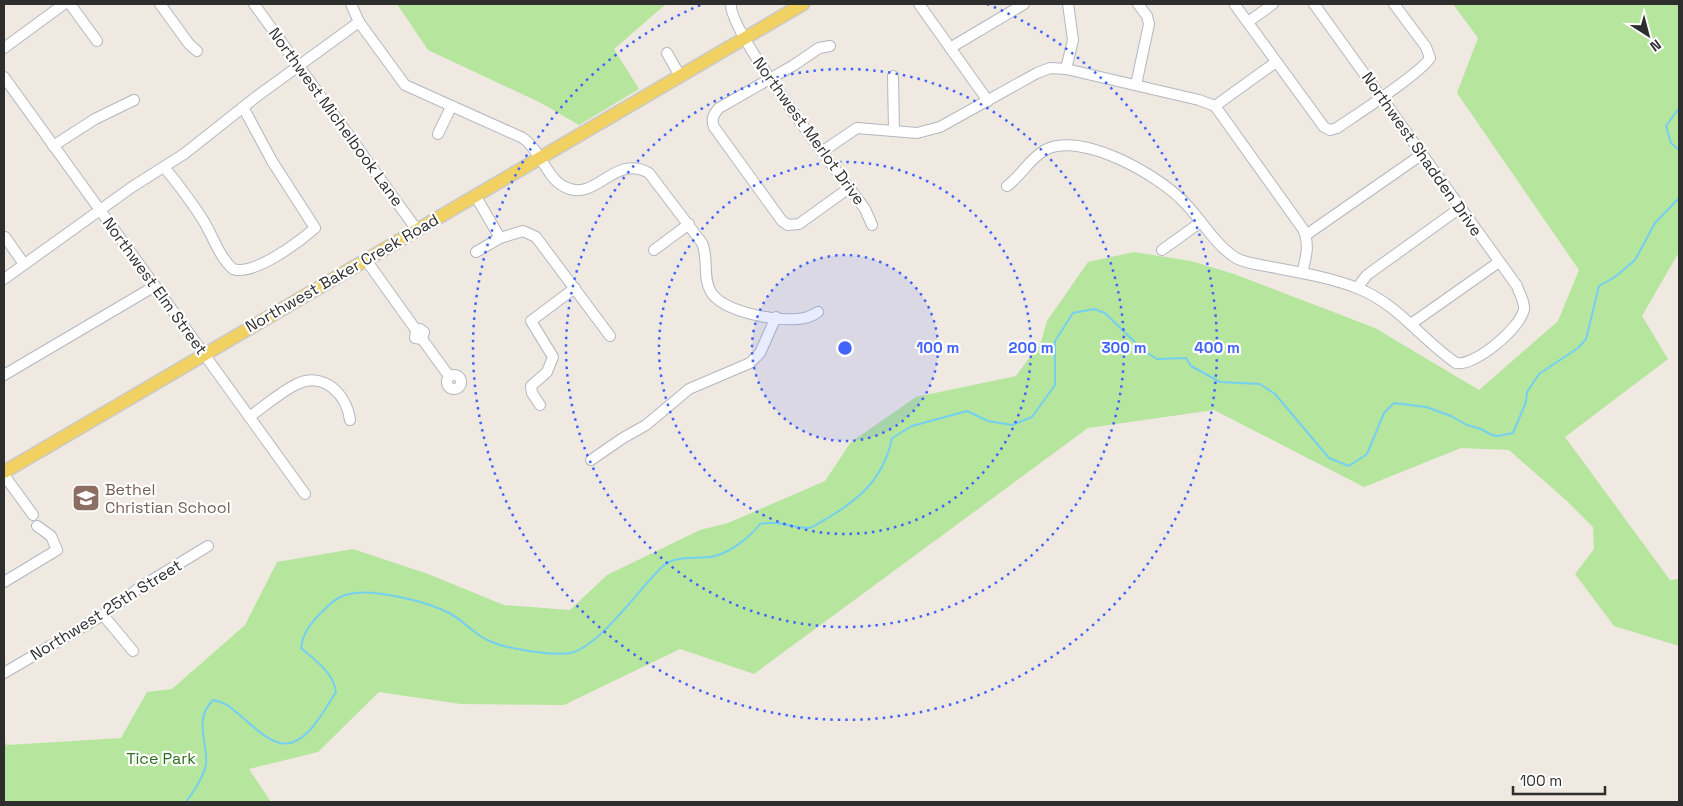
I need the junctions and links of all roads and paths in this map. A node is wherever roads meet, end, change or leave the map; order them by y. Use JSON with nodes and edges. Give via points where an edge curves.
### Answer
{"nodes":[{"id":1,"x":64,"y":4,"type":"edge"},
{"id":2,"x":70,"y":4,"type":"edge"},
{"id":3,"x":160,"y":4,"type":"edge"},
{"id":4,"x":254,"y":4,"type":"edge"},
{"id":5,"x":351,"y":4,"type":"edge"},
{"id":6,"x":731,"y":4,"type":"edge"},
{"id":7,"x":803,"y":4,"type":"edge"},
{"id":8,"x":918,"y":4,"type":"edge"},
{"id":9,"x":1024,"y":4,"type":"edge"},
{"id":10,"x":1068,"y":4,"type":"edge"},
{"id":11,"x":1138,"y":4,"type":"edge"},
{"id":12,"x":1273,"y":4,"type":"edge"},
{"id":13,"x":1314,"y":4,"type":"edge"},
{"id":14,"x":1394,"y":4,"type":"edge"},
{"id":15,"x":1235,"y":5,"type":"dead end"},
{"id":16,"x":360,"y":22,"type":"junction"},
{"id":17,"x":1248,"y":22,"type":"junction"},
{"id":18,"x":744,"y":38,"type":"junction"},
{"id":19,"x":97,"y":41,"type":"dead end"},
{"id":20,"x":830,"y":46,"type":"dead end"},
{"id":21,"x":4,"y":48,"type":"edge"},
{"id":22,"x":950,"y":48,"type":"junction"},
{"id":23,"x":197,"y":51,"type":"dead end"},
{"id":24,"x":667,"y":53,"type":"dead end"},
{"id":25,"x":1276,"y":62,"type":"junction"},
{"id":26,"x":299,"y":65,"type":"junction"},
{"id":27,"x":1066,"y":69,"type":"junction"},
{"id":28,"x":680,"y":76,"type":"junction"},
{"id":29,"x":893,"y":76,"type":"dead end"},
{"id":30,"x":4,"y":78,"type":"edge"},
{"id":31,"x":770,"y":79,"type":"junction"},
{"id":32,"x":1136,"y":85,"type":"junction"},
{"id":33,"x":1382,"y":96,"type":"junction"},
{"id":34,"x":134,"y":100,"type":"dead end"},
{"id":35,"x":988,"y":101,"type":"junction"},
{"id":36,"x":244,"y":106,"type":"junction"},
{"id":37,"x":1214,"y":106,"type":"junction"},
{"id":38,"x":451,"y":107,"type":"junction"},
{"id":39,"x":894,"y":131,"type":"junction"},
{"id":40,"x":438,"y":134,"type":"dead end"},
{"id":41,"x":53,"y":146,"type":"junction"},
{"id":42,"x":823,"y":151,"type":"junction"},
{"id":43,"x":1420,"y":154,"type":"junction"},
{"id":44,"x":541,"y":157,"type":"junction"},
{"id":45,"x":164,"y":167,"type":"junction"},
{"id":46,"x":1007,"y":186,"type":"dead end"},
{"id":47,"x":850,"y":188,"type":"junction"},
{"id":48,"x":475,"y":195,"type":"junction"},
{"id":49,"x":1460,"y":208,"type":"junction"},
{"id":50,"x":99,"y":209,"type":"junction"},
{"id":51,"x":1200,"y":222,"type":"junction"},
{"id":52,"x":689,"y":224,"type":"junction"},
{"id":53,"x":872,"y":225,"type":"dead end"},
{"id":54,"x":417,"y":230,"type":"junction"},
{"id":55,"x":1306,"y":235,"type":"junction"},
{"id":56,"x":5,"y":237,"type":"edge"},
{"id":57,"x":500,"y":238,"type":"junction"},
{"id":58,"x":654,"y":250,"type":"dead end"},
{"id":59,"x":1162,"y":250,"type":"dead end"},
{"id":60,"x":476,"y":252,"type":"dead end"},
{"id":61,"x":366,"y":260,"type":"junction"},
{"id":62,"x":1499,"y":262,"type":"junction"},
{"id":63,"x":24,"y":264,"type":"junction"},
{"id":64,"x":1302,"y":273,"type":"junction"},
{"id":65,"x":4,"y":279,"type":"edge"},
{"id":66,"x":155,"y":286,"type":"junction"},
{"id":67,"x":575,"y":288,"type":"junction"},
{"id":68,"x":1357,"y":288,"type":"junction"},
{"id":69,"x":818,"y":312,"type":"dead end"},
{"id":70,"x":776,"y":317,"type":"junction"},
{"id":71,"x":1411,"y":324,"type":"junction"},
{"id":72,"x":610,"y":336,"type":"dead end"},
{"id":73,"x":204,"y":354,"type":"junction"},
{"id":74,"x":4,"y":374,"type":"edge"},
{"id":75,"x":449,"y":376,"type":"dead end"},
{"id":76,"x":540,"y":405,"type":"dead end"},
{"id":77,"x":249,"y":417,"type":"junction"},
{"id":78,"x":350,"y":420,"type":"dead end"},
{"id":79,"x":591,"y":460,"type":"dead end"},
{"id":80,"x":4,"y":473,"type":"edge"},
{"id":81,"x":305,"y":494,"type":"dead end"},
{"id":82,"x":34,"y":515,"type":"dead end"},
{"id":83,"x":37,"y":526,"type":"dead end"},
{"id":84,"x":208,"y":546,"type":"dead end"},
{"id":85,"x":4,"y":582,"type":"edge"},
{"id":86,"x":103,"y":615,"type":"junction"},
{"id":87,"x":133,"y":651,"type":"dead end"},
{"id":88,"x":4,"y":672,"type":"edge"}],
"edges":[{"from":1,"to":21,"type":"street"},
{"from":2,"to":19,"type":"street"},
{"from":3,"to":23,"type":"street"},
{"from":4,"to":26,"type":"street","name":"Northwest Michelbook Lane"},
{"from":5,"to":16,"type":"street"},
{"from":6,"to":18,"type":"street","name":"Northwest Merlot Drive","via":[[733,18]]},
{"from":7,"to":18,"type":"main road","name":"Northwest Baker Creek Road"},
{"from":8,"to":22,"type":"street"},
{"from":9,"to":22,"type":"street"},
{"from":10,"to":27,"type":"street","via":[[1073,40]]},
{"from":11,"to":32,"type":"street","via":[[1149,24]]},
{"from":12,"to":17,"type":"street"},
{"from":13,"to":33,"type":"street","name":"Northwest Shadden Drive"},
{"from":14,"to":33,"type":"street","via":[[1426,47],[1430,58]]},
{"from":15,"to":17,"type":"street"},
{"from":16,"to":26,"type":"street"},
{"from":16,"to":38,"type":"street","via":[[405,85]]},
{"from":17,"to":25,"type":"street"},
{"from":18,"to":28,"type":"main road","name":"Northwest Baker Creek Road"},
{"from":18,"to":31,"type":"street","name":"Northwest Merlot Drive"},
{"from":20,"to":31,"type":"street","via":[[819,48]]},
{"from":22,"to":35,"type":"street"},
{"from":24,"to":28,"type":"street"},
{"from":25,"to":33,"type":"street","via":[[1324,127],[1330,130]]},
{"from":25,"to":37,"type":"street"},
{"from":26,"to":36,"type":"street"},
{"from":26,"to":54,"type":"street","name":"Northwest Michelbook Lane"},
{"from":27,"to":32,"type":"street"},
{"from":27,"to":35,"type":"street","via":[[1050,68],[1037,72]]},
{"from":28,"to":44,"type":"main road","name":"Northwest Baker Creek Road"},
{"from":29,"to":39,"type":"street"},
{"from":30,"to":41,"type":"street","name":"Northwest Elm Street"},
{"from":31,"to":42,"type":"street","name":"Northwest Merlot Drive"},
{"from":31,"to":47,"type":"street","via":[[715,112],[712,122],[782,221],[788,226],[799,224]]},
{"from":32,"to":37,"type":"street"},
{"from":33,"to":43,"type":"street","name":"Northwest Shadden Drive"},
{"from":34,"to":41,"type":"street","via":[[95,118]]},
{"from":35,"to":39,"type":"street","via":[[940,127],[917,133]]},
{"from":36,"to":45,"type":"street"},
{"from":36,"to":45,"type":"street","via":[[268,155],[315,228],[302,240],[249,270],[233,269],[224,260],[205,223]]},
{"from":37,"to":55,"type":"street"},
{"from":38,"to":40,"type":"street"},
{"from":38,"to":44,"type":"street","via":[[523,138]]},
{"from":39,"to":42,"type":"street","via":[[857,128]]},
{"from":41,"to":50,"type":"street","name":"Northwest Elm Street"},
{"from":42,"to":47,"type":"street","name":"Northwest Merlot Drive"},
{"from":43,"to":49,"type":"street","name":"Northwest Shadden Drive"},
{"from":43,"to":55,"type":"street"},
{"from":44,"to":48,"type":"main road","name":"Northwest Baker Creek Road"},
{"from":44,"to":52,"type":"street","via":[[556,181],[563,187],[578,191],[623,169],[640,168],[654,178]]},
{"from":45,"to":50,"type":"street"},
{"from":46,"to":51,"type":"street","via":[[1046,149],[1064,144],[1083,146],[1153,176]]},
{"from":47,"to":53,"type":"street","name":"Northwest Merlot Drive"},
{"from":48,"to":54,"type":"main road","name":"Northwest Baker Creek Road"},
{"from":48,"to":57,"type":"street"},
{"from":49,"to":62,"type":"street","name":"Northwest Shadden Drive"},
{"from":49,"to":68,"type":"street","via":[[1367,275]]},
{"from":50,"to":63,"type":"street"},
{"from":50,"to":66,"type":"street","name":"Northwest Elm Street"},
{"from":51,"to":59,"type":"street"},
{"from":51,"to":64,"type":"street","via":[[1238,259]]},
{"from":52,"to":58,"type":"street"},
{"from":52,"to":70,"type":"street","via":[[705,250],[707,285],[716,298],[740,311]]},
{"from":54,"to":61,"type":"main road","name":"Northwest Baker Creek Road"},
{"from":55,"to":64,"type":"street","via":[[1307,254]]},
{"from":56,"to":63,"type":"street"},
{"from":57,"to":60,"type":"street"},
{"from":57,"to":67,"type":"street","via":[[523,231],[536,237]]},
{"from":61,"to":73,"type":"main road","name":"Northwest Baker Creek Road"},
{"from":61,"to":75,"type":"street"},
{"from":62,"to":71,"type":"street"},
{"from":62,"to":71,"type":"street","name":"Northwest Shadden Drive","via":[[1517,286],[1524,308],[1511,332],[1472,360],[1462,365],[1450,359]]},
{"from":63,"to":65,"type":"street"},
{"from":64,"to":68,"type":"street"},
{"from":66,"to":73,"type":"street","name":"Northwest Elm Street"},
{"from":66,"to":74,"type":"street"},
{"from":67,"to":72,"type":"street"},
{"from":67,"to":76,"type":"street","via":[[531,321],[553,357],[547,372],[531,386]]},
{"from":68,"to":71,"type":"street","via":[[1380,300]]},
{"from":69,"to":70,"type":"street","via":[[795,320]]},
{"from":70,"to":79,"type":"street","via":[[760,353],[750,363],[688,389],[646,425]]},
{"from":73,"to":77,"type":"street","name":"Northwest Elm Street"},
{"from":73,"to":80,"type":"main road","name":"Northwest Baker Creek Road"},
{"from":77,"to":78,"type":"street","via":[[294,385],[309,381],[330,384],[348,406]]},
{"from":77,"to":81,"type":"street","name":"Northwest Elm Street"},
{"from":80,"to":82,"type":"street"},
{"from":83,"to":85,"type":"street","via":[[55,542],[57,550]]},
{"from":84,"to":86,"type":"street","name":"Northwest 25th Street","via":[[138,588]]},
{"from":86,"to":87,"type":"street"},
{"from":86,"to":88,"type":"street","name":"Northwest 25th Street"}]}
